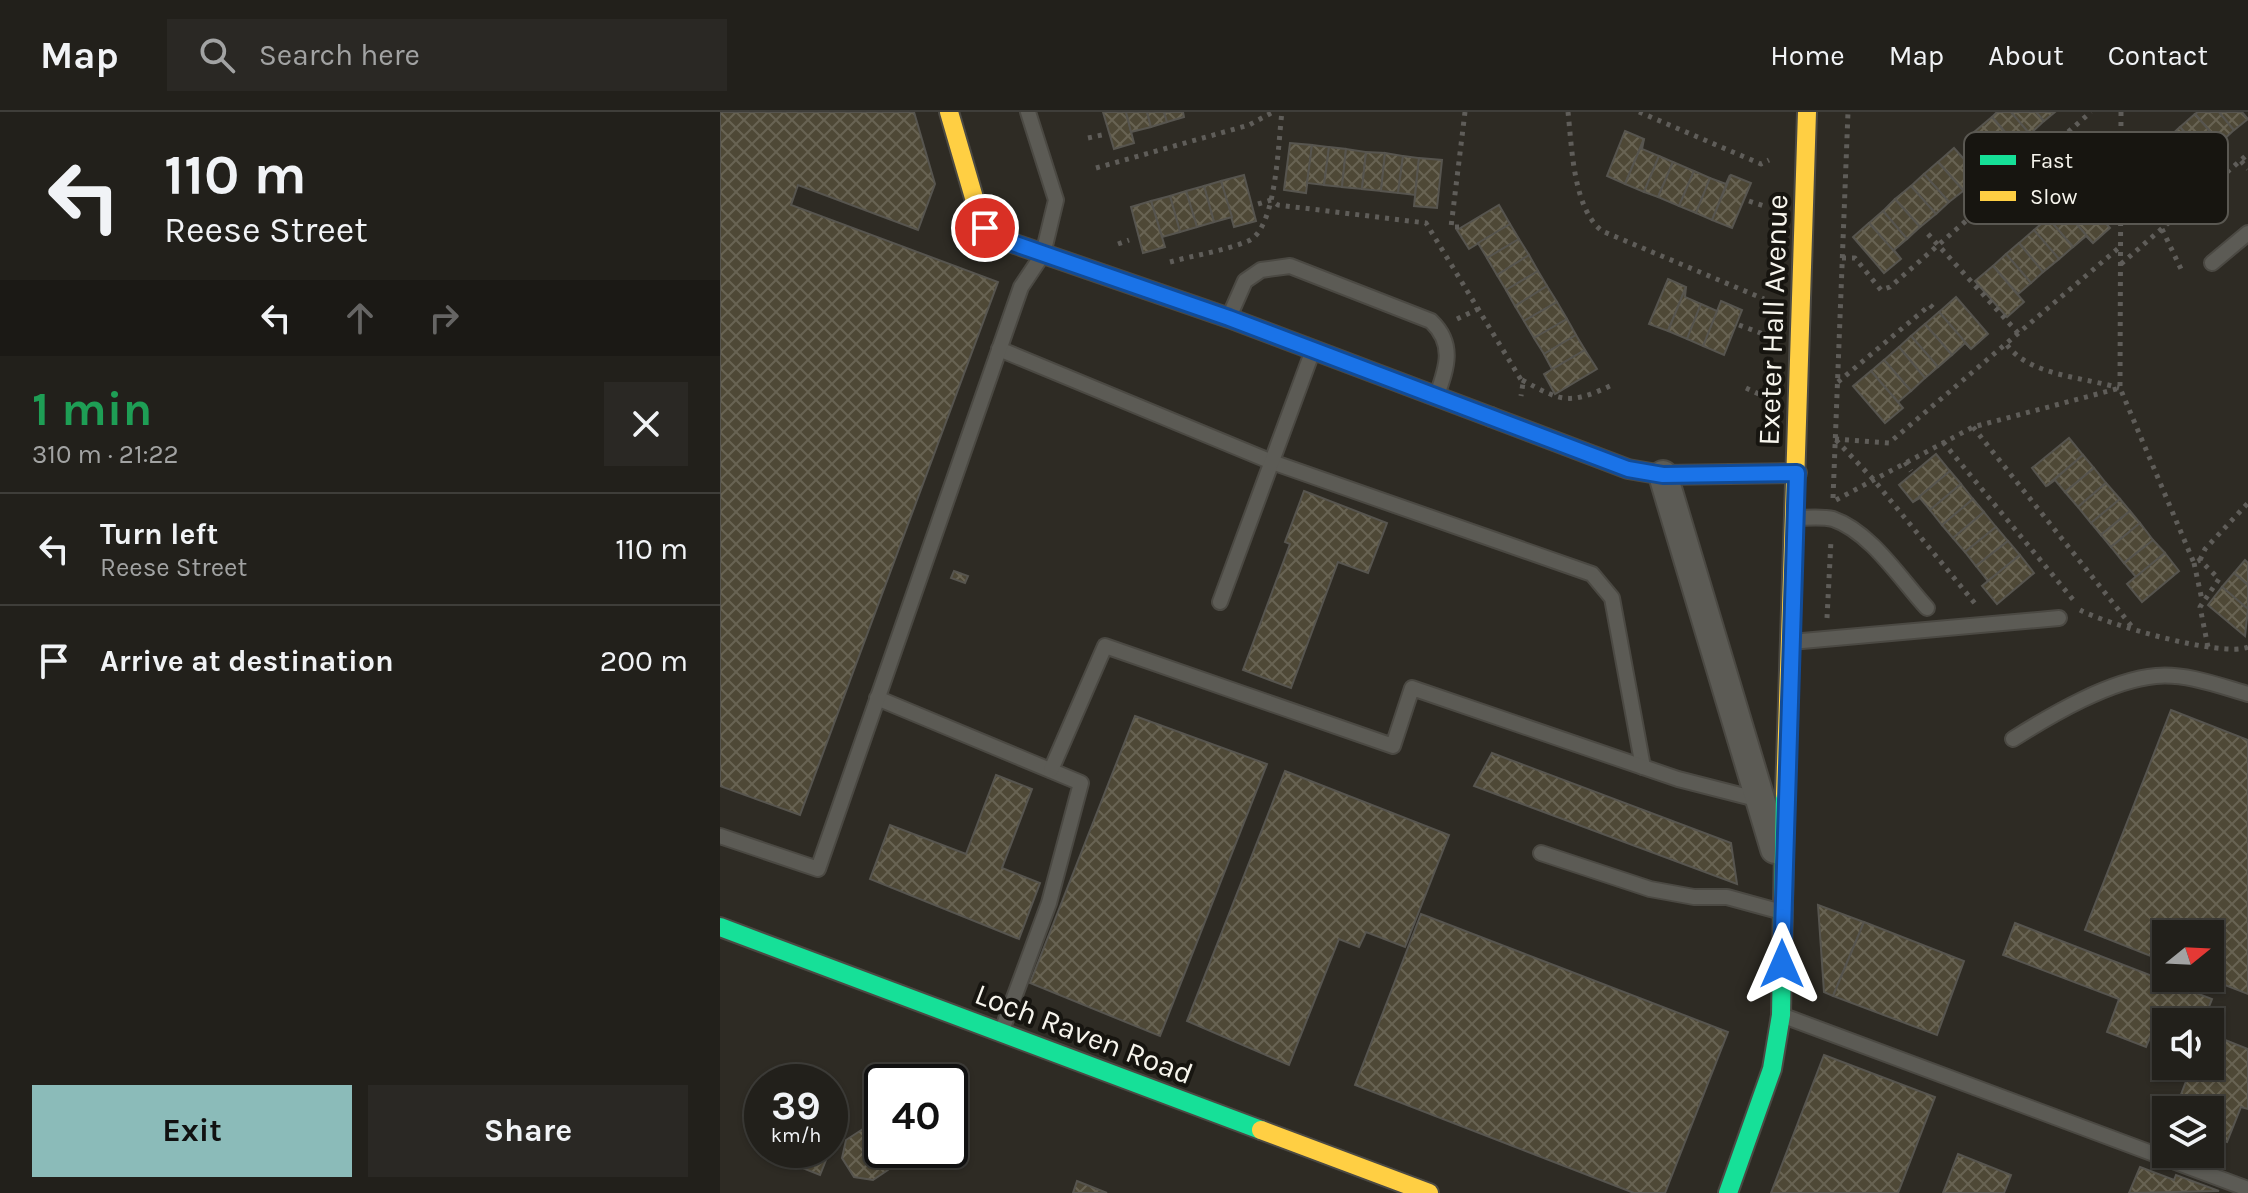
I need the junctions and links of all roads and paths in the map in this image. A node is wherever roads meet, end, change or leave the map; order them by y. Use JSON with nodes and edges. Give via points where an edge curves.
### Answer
{"nodes":[{"id":1,"x":949,"y":112,"type":"edge"},
{"id":2,"x":1028,"y":112,"type":"edge"},
{"id":3,"x":1273,"y":112,"type":"edge"},
{"id":4,"x":1282,"y":112,"type":"edge"},
{"id":5,"x":1465,"y":112,"type":"edge"},
{"id":6,"x":1568,"y":112,"type":"edge"},
{"id":7,"x":1639,"y":112,"type":"edge"},
{"id":8,"x":1807,"y":112,"type":"edge"},
{"id":9,"x":1848,"y":112,"type":"edge"},
{"id":10,"x":2091,"y":112,"type":"edge"},
{"id":11,"x":2068,"y":132,"type":"edge"},
{"id":12,"x":1102,"y":135,"type":"dead end"},
{"id":13,"x":1088,"y":138,"type":"dead end"},
{"id":14,"x":2248,"y":154,"type":"edge"},
{"id":15,"x":1769,"y":160,"type":"dead end"},
{"id":16,"x":2241,"y":161,"type":"junction"},
{"id":17,"x":1096,"y":168,"type":"dead end"},
{"id":18,"x":2248,"y":169,"type":"edge"},
{"id":19,"x":2228,"y":172,"type":"edge"},
{"id":20,"x":1271,"y":200,"type":"junction"},
{"id":21,"x":1749,"y":201,"type":"dead end"},
{"id":22,"x":1258,"y":204,"type":"dead end"},
{"id":23,"x":1767,"y":207,"type":"dead end"},
{"id":24,"x":1964,"y":222,"type":"edge"},
{"id":25,"x":2121,"y":224,"type":"edge"},
{"id":26,"x":2168,"y":224,"type":"edge"},
{"id":27,"x":1459,"y":227,"type":"dead end"},
{"id":28,"x":2162,"y":229,"type":"junction"},
{"id":29,"x":2248,"y":233,"type":"edge"},
{"id":30,"x":1928,"y":234,"type":"dead end"},
{"id":31,"x":1129,"y":240,"type":"dead end"},
{"id":32,"x":1118,"y":244,"type":"dead end"},
{"id":33,"x":1938,"y":245,"type":"junction"},
{"id":34,"x":2121,"y":246,"type":"junction"},
{"id":35,"x":1043,"y":254,"type":"junction"},
{"id":36,"x":1842,"y":258,"type":"junction"},
{"id":37,"x":1167,"y":262,"type":"dead end"},
{"id":38,"x":2212,"y":263,"type":"dead end"},
{"id":39,"x":2120,"y":265,"type":"junction"},
{"id":40,"x":2181,"y":269,"type":"dead end"},
{"id":41,"x":1764,"y":299,"type":"dead end"},
{"id":42,"x":1478,"y":309,"type":"junction"},
{"id":43,"x":1935,"y":310,"type":"dead end"},
{"id":44,"x":1229,"y":318,"type":"junction"},
{"id":45,"x":1453,"y":322,"type":"dead end"},
{"id":46,"x":1739,"y":325,"type":"dead end"},
{"id":47,"x":1763,"y":334,"type":"dead end"},
{"id":48,"x":2019,"y":334,"type":"junction"},
{"id":49,"x":2007,"y":345,"type":"junction"},
{"id":50,"x":999,"y":349,"type":"junction"},
{"id":51,"x":1313,"y":350,"type":"junction"},
{"id":52,"x":1521,"y":380,"type":"junction"},
{"id":53,"x":1837,"y":383,"type":"junction"},
{"id":54,"x":1612,"y":385,"type":"dead end"},
{"id":55,"x":1746,"y":388,"type":"dead end"},
{"id":56,"x":2120,"y":388,"type":"junction"},
{"id":57,"x":1437,"y":395,"type":"junction"},
{"id":58,"x":1761,"y":395,"type":"dead end"},
{"id":59,"x":1520,"y":398,"type":"dead end"},
{"id":60,"x":1973,"y":427,"type":"junction"},
{"id":61,"x":1835,"y":439,"type":"junction"},
{"id":62,"x":1943,"y":442,"type":"junction"},
{"id":63,"x":1272,"y":462,"type":"junction"},
{"id":64,"x":1905,"y":462,"type":"junction"},
{"id":65,"x":1911,"y":471,"type":"dead end"},
{"id":66,"x":1797,"y":473,"type":"junction"},
{"id":67,"x":1663,"y":475,"type":"junction"},
{"id":68,"x":1873,"y":479,"type":"junction"},
{"id":69,"x":1832,"y":502,"type":"junction"},
{"id":70,"x":2248,"y":503,"type":"edge"},
{"id":71,"x":1795,"y":518,"type":"junction"},
{"id":72,"x":1832,"y":519,"type":"junction"},
{"id":73,"x":2197,"y":561,"type":"junction"},
{"id":74,"x":2202,"y":600,"type":"junction"},
{"id":75,"x":1220,"y":602,"type":"dead end"},
{"id":76,"x":2074,"y":606,"type":"dead end"},
{"id":77,"x":1927,"y":608,"type":"dead end"},
{"id":78,"x":2083,"y":612,"type":"junction"},
{"id":79,"x":1970,"y":615,"type":"dead end"},
{"id":80,"x":2059,"y":618,"type":"dead end"},
{"id":81,"x":2134,"y":629,"type":"junction"},
{"id":82,"x":1826,"y":639,"type":"junction"},
{"id":83,"x":1791,"y":642,"type":"junction"},
{"id":84,"x":2208,"y":647,"type":"junction"},
{"id":85,"x":2248,"y":647,"type":"edge"},
{"id":86,"x":2248,"y":694,"type":"edge"},
{"id":87,"x":877,"y":698,"type":"junction"},
{"id":88,"x":2013,"y":739,"type":"dead end"},
{"id":89,"x":1643,"y":767,"type":"junction"},
{"id":90,"x":1051,"y":770,"type":"junction"},
{"id":91,"x":1761,"y":800,"type":"junction"},
{"id":92,"x":720,"y":836,"type":"edge"},
{"id":93,"x":1541,"y":853,"type":"dead end"},
{"id":94,"x":1782,"y":876,"type":"junction"},
{"id":95,"x":1782,"y":913,"type":"junction"},
{"id":96,"x":720,"y":927,"type":"edge"},
{"id":97,"x":1781,"y":1015,"type":"junction"},
{"id":98,"x":1001,"y":1033,"type":"junction"},
{"id":99,"x":2248,"y":1189,"type":"edge"},
{"id":100,"x":1429,"y":1193,"type":"edge"},
{"id":101,"x":1728,"y":1193,"type":"edge"}],
"edges":[{"from":1,"to":35,"type":"street","via":[[985,228],[995,237]]},
{"from":2,"to":35,"type":"lane","via":[[1056,200]]},
{"from":3,"to":17,"type":"path","via":[[1249,125]]},
{"from":4,"to":20,"type":"path"},
{"from":5,"to":27,"type":"path","via":[[1451,227]]},
{"from":6,"to":41,"type":"path","via":[[1591,223]]},
{"from":7,"to":15,"type":"path","via":[[1761,164]]},
{"from":8,"to":66,"type":"street","name":"Exeter Hall Avenue"},
{"from":9,"to":36,"type":"path"},
{"from":10,"to":11,"type":"path"},
{"from":12,"to":13,"type":"path"},
{"from":14,"to":16,"type":"path"},
{"from":16,"to":18,"type":"path"},
{"from":16,"to":19,"type":"path"},
{"from":20,"to":22,"type":"path"},
{"from":20,"to":37,"type":"path","via":[[1262,229],[1251,240]]},
{"from":20,"to":42,"type":"path","via":[[1426,223]]},
{"from":21,"to":23,"type":"path"},
{"from":24,"to":33,"type":"path"},
{"from":25,"to":34,"type":"path"},
{"from":26,"to":28,"type":"path"},
{"from":28,"to":39,"type":"path"},
{"from":28,"to":40,"type":"path"},
{"from":29,"to":38,"type":"lane"},
{"from":30,"to":33,"type":"path"},
{"from":31,"to":32,"type":"path"},
{"from":33,"to":36,"type":"path","via":[[1881,290],[1855,258]]},
{"from":33,"to":48,"type":"path"},
{"from":34,"to":39,"type":"path"},
{"from":34,"to":48,"type":"path"},
{"from":35,"to":44,"type":"street"},
{"from":35,"to":50,"type":"lane","via":[[1021,287]]},
{"from":36,"to":53,"type":"path"},
{"from":39,"to":56,"type":"path"},
{"from":42,"to":45,"type":"path"},
{"from":42,"to":52,"type":"path"},
{"from":43,"to":53,"type":"path","via":[[1930,305]]},
{"from":44,"to":51,"type":"street"},
{"from":44,"to":57,"type":"lane","via":[[1245,281],[1261,270],[1290,266],[1431,321],[1441,331],[1448,360]]},
{"from":46,"to":47,"type":"path"},
{"from":48,"to":49,"type":"path"},
{"from":49,"to":56,"type":"path","via":[[2017,359],[2032,365]]},
{"from":49,"to":61,"type":"path","via":[[1889,443]]},
{"from":50,"to":63,"type":"lane"},
{"from":50,"to":87,"type":"lane"},
{"from":51,"to":57,"type":"street"},
{"from":51,"to":63,"type":"lane"},
{"from":52,"to":54,"type":"path","via":[[1572,401]]},
{"from":52,"to":59,"type":"path"},
{"from":53,"to":61,"type":"path"},
{"from":55,"to":58,"type":"path"},
{"from":56,"to":60,"type":"path"},
{"from":56,"to":73,"type":"path"},
{"from":57,"to":67,"type":"street","via":[[1628,469]]},
{"from":60,"to":62,"type":"path"},
{"from":60,"to":81,"type":"path"},
{"from":61,"to":68,"type":"path"},
{"from":61,"to":69,"type":"path"},
{"from":62,"to":64,"type":"path"},
{"from":62,"to":78,"type":"path"},
{"from":63,"to":75,"type":"lane"},
{"from":63,"to":89,"type":"lane","via":[[1592,574],[1612,598]]},
{"from":64,"to":65,"type":"path"},
{"from":64,"to":68,"type":"path"},
{"from":66,"to":67,"type":"street"},
{"from":66,"to":71,"type":"street","name":"Exeter Hall Avenue"},
{"from":67,"to":91,"type":"street"},
{"from":68,"to":69,"type":"path"},
{"from":68,"to":79,"type":"path","via":[[1983,614]]},
{"from":69,"to":72,"type":"path"},
{"from":70,"to":73,"type":"path"},
{"from":71,"to":72,"type":"lane"},
{"from":71,"to":83,"type":"street","name":"Exeter Hall Avenue"},
{"from":72,"to":77,"type":"lane","via":[[1869,544]]},
{"from":72,"to":82,"type":"path"},
{"from":73,"to":74,"type":"path"},
{"from":73,"to":74,"type":"path","via":[[2219,579]]},
{"from":74,"to":84,"type":"path","via":[[2201,624]]},
{"from":76,"to":78,"type":"path"},
{"from":78,"to":81,"type":"path"},
{"from":80,"to":82,"type":"lane"},
{"from":81,"to":84,"type":"path"},
{"from":82,"to":83,"type":"lane"},
{"from":83,"to":94,"type":"street","name":"Exeter Hall Avenue"},
{"from":84,"to":85,"type":"path"},
{"from":86,"to":88,"type":"lane","via":[[2156,675],[2052,714]]},
{"from":87,"to":90,"type":"lane"},
{"from":87,"to":92,"type":"lane","via":[[818,869]]},
{"from":89,"to":90,"type":"lane","via":[[1412,688],[1393,746],[1105,646]]},
{"from":89,"to":91,"type":"lane"},
{"from":90,"to":98,"type":"lane","via":[[1081,783],[1049,903]]},
{"from":91,"to":94,"type":"street"},
{"from":93,"to":95,"type":"lane","via":[[1650,889],[1727,897]]},
{"from":94,"to":95,"type":"street","name":"Exeter Hall Avenue"},
{"from":95,"to":97,"type":"street","name":"Exeter Hall Avenue"},
{"from":96,"to":98,"type":"street","name":"Loch Raven Road"},
{"from":97,"to":99,"type":"lane"},
{"from":97,"to":101,"type":"street","name":"Exeter Hall Avenue","via":[[1772,1069]]},
{"from":98,"to":100,"type":"street","name":"Loch Raven Road"}]}
